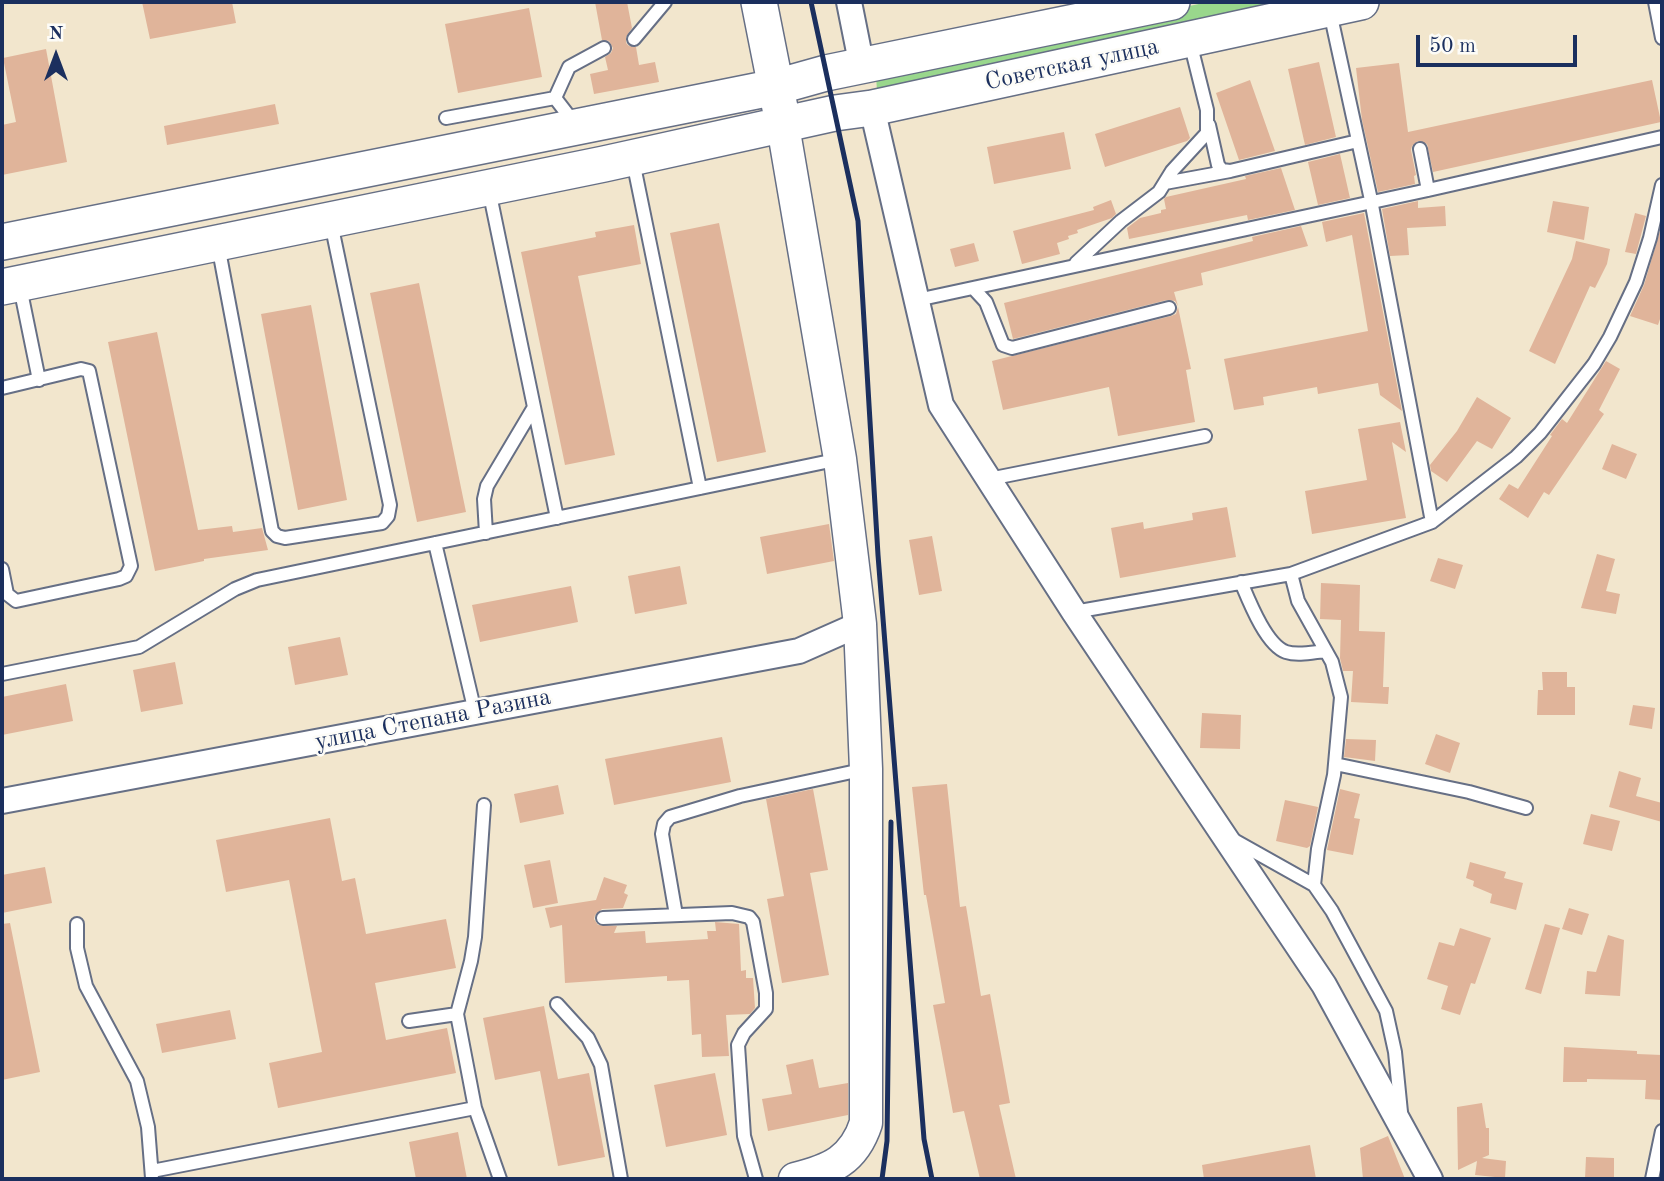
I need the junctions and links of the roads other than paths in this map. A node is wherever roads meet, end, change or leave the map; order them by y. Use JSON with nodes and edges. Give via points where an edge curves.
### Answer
{"nodes":[{"id":1,"x":665,"y":2,"type":"edge"},
{"id":2,"x":759,"y":2,"type":"edge"},
{"id":3,"x":849,"y":2,"type":"edge"},
{"id":4,"x":1172,"y":2,"type":"edge"},
{"id":5,"x":1655,"y":2,"type":"edge"},
{"id":6,"x":1345,"y":5,"type":"edge"},
{"id":7,"x":1662,"y":37,"type":"edge"},
{"id":8,"x":634,"y":39,"type":"dead end"},
{"id":9,"x":1189,"y":39,"type":"junction"},
{"id":10,"x":604,"y":48,"type":"dead end"},
{"id":11,"x":862,"y":67,"type":"junction"},
{"id":12,"x":776,"y":87,"type":"junction"},
{"id":13,"x":555,"y":98,"type":"junction"},
{"id":14,"x":872,"y":108,"type":"junction"},
{"id":15,"x":446,"y":118,"type":"dead end"},
{"id":16,"x":1208,"y":121,"type":"junction"},
{"id":17,"x":783,"y":126,"type":"junction"},
{"id":18,"x":577,"y":127,"type":"junction"},
{"id":19,"x":1662,"y":137,"type":"edge"},
{"id":20,"x":1358,"y":141,"type":"junction"},
{"id":21,"x":1420,"y":149,"type":"dead end"},
{"id":22,"x":632,"y":157,"type":"junction"},
{"id":23,"x":582,"y":168,"type":"junction"},
{"id":24,"x":1230,"y":171,"type":"junction"},
{"id":25,"x":1166,"y":183,"type":"junction"},
{"id":26,"x":1662,"y":186,"type":"edge"},
{"id":27,"x":488,"y":187,"type":"junction"},
{"id":28,"x":1427,"y":190,"type":"junction"},
{"id":29,"x":1371,"y":200,"type":"junction"},
{"id":30,"x":141,"y":215,"type":"junction"},
{"id":31,"x":330,"y":219,"type":"junction"},
{"id":32,"x":2,"y":242,"type":"edge"},
{"id":33,"x":217,"y":243,"type":"junction"},
{"id":34,"x":148,"y":257,"type":"junction"},
{"id":35,"x":1073,"y":266,"type":"junction"},
{"id":36,"x":11,"y":285,"type":"edge"},
{"id":37,"x":973,"y":288,"type":"junction"},
{"id":38,"x":916,"y":300,"type":"junction"},
{"id":39,"x":1169,"y":308,"type":"dead end"},
{"id":40,"x":39,"y":380,"type":"junction"},
{"id":41,"x":2,"y":388,"type":"edge"},
{"id":42,"x":534,"y":407,"type":"junction"},
{"id":43,"x":1205,"y":436,"type":"dead end"},
{"id":44,"x":840,"y":459,"type":"junction"},
{"id":45,"x":989,"y":480,"type":"junction"},
{"id":46,"x":700,"y":488,"type":"junction"},
{"id":47,"x":557,"y":518,"type":"junction"},
{"id":48,"x":1432,"y":522,"type":"junction"},
{"id":49,"x":486,"y":533,"type":"junction"},
{"id":50,"x":435,"y":543,"type":"junction"},
{"id":51,"x":2,"y":569,"type":"edge"},
{"id":52,"x":1290,"y":574,"type":"junction"},
{"id":53,"x":1241,"y":582,"type":"junction"},
{"id":54,"x":1074,"y":612,"type":"junction"},
{"id":55,"x":860,"y":624,"type":"junction"},
{"id":56,"x":1325,"y":651,"type":"junction"},
{"id":57,"x":2,"y":674,"type":"edge"},
{"id":58,"x":475,"y":712,"type":"junction"},
{"id":59,"x":1335,"y":764,"type":"junction"},
{"id":60,"x":866,"y":769,"type":"junction"},
{"id":61,"x":2,"y":802,"type":"edge"},
{"id":62,"x":484,"y":805,"type":"dead end"},
{"id":63,"x":1526,"y":808,"type":"dead end"},
{"id":64,"x":1226,"y":835,"type":"junction"},
{"id":65,"x":1314,"y":885,"type":"junction"},
{"id":66,"x":676,"y":915,"type":"junction"},
{"id":67,"x":603,"y":918,"type":"dead end"},
{"id":68,"x":77,"y":924,"type":"dead end"},
{"id":69,"x":557,"y":1004,"type":"dead end"},
{"id":70,"x":457,"y":1014,"type":"junction"},
{"id":71,"x":410,"y":1021,"type":"dead end"},
{"id":72,"x":475,"y":1108,"type":"junction"},
{"id":73,"x":1403,"y":1129,"type":"junction"},
{"id":74,"x":1662,"y":1131,"type":"edge"},
{"id":75,"x":831,"y":1173,"type":"edge"},
{"id":76,"x":152,"y":1175,"type":"edge"},
{"id":77,"x":500,"y":1179,"type":"edge"},
{"id":78,"x":621,"y":1179,"type":"edge"},
{"id":79,"x":756,"y":1179,"type":"edge"},
{"id":80,"x":795,"y":1179,"type":"edge"},
{"id":81,"x":1430,"y":1179,"type":"edge"},
{"id":82,"x":1652,"y":1179,"type":"edge"}],
"edges":[{"from":1,"to":8,"type":"lane"},
{"from":2,"to":12,"type":"main road"},
{"from":3,"to":11,"type":"street"},
{"from":4,"to":11,"type":"main road","name":"Советская улица"},
{"from":5,"to":7,"type":"lane"},
{"from":6,"to":9,"type":"main road","name":"Советская улица"},
{"from":6,"to":20,"type":"lane"},
{"from":9,"to":14,"type":"main road","name":"Советская улица"},
{"from":9,"to":16,"type":"lane"},
{"from":10,"to":13,"type":"lane","via":[[569,67]]},
{"from":11,"to":12,"type":"main road","name":"Советская улица"},
{"from":11,"to":14,"type":"street"},
{"from":12,"to":17,"type":"main road"},
{"from":12,"to":18,"type":"main road","name":"Советская улица"},
{"from":13,"to":15,"type":"lane"},
{"from":13,"to":18,"type":"lane"},
{"from":14,"to":17,"type":"main road","name":"Советская улица"},
{"from":14,"to":38,"type":"street"},
{"from":16,"to":24,"type":"lane","via":[[1218,165]]},
{"from":16,"to":25,"type":"lane","via":[[1207,133]]},
{"from":17,"to":22,"type":"main road","name":"Советская улица"},
{"from":17,"to":44,"type":"street"},
{"from":18,"to":23,"type":"main road"},
{"from":18,"to":30,"type":"main road","name":"Советская улица"},
{"from":19,"to":28,"type":"lane"},
{"from":20,"to":24,"type":"lane"},
{"from":20,"to":29,"type":"lane"},
{"from":21,"to":28,"type":"lane"},
{"from":22,"to":23,"type":"main road","name":"Советская улица"},
{"from":22,"to":46,"type":"lane"},
{"from":23,"to":27,"type":"main road","name":"Советская улица"},
{"from":24,"to":25,"type":"lane"},
{"from":25,"to":35,"type":"lane"},
{"from":26,"to":48,"type":"lane","via":[[1636,282],[1594,364],[1516,457]]},
{"from":27,"to":31,"type":"main road","name":"Советская улица"},
{"from":27,"to":42,"type":"lane"},
{"from":28,"to":29,"type":"lane"},
{"from":29,"to":35,"type":"lane"},
{"from":29,"to":48,"type":"lane"},
{"from":30,"to":32,"type":"main road","name":"Советская улица"},
{"from":30,"to":34,"type":"main road"},
{"from":31,"to":33,"type":"main road","name":"Советская улица"},
{"from":31,"to":33,"type":"lane","via":[[390,505],[382,523],[285,538],[272,531]]},
{"from":33,"to":34,"type":"main road","name":"Советская улица"},
{"from":34,"to":36,"type":"main road","name":"Советская улица"},
{"from":35,"to":37,"type":"lane"},
{"from":36,"to":40,"type":"lane"},
{"from":37,"to":38,"type":"lane"},
{"from":37,"to":39,"type":"lane","via":[[986,302],[1003,345],[1012,348]]},
{"from":38,"to":45,"type":"street","via":[[941,405]]},
{"from":40,"to":41,"type":"lane"},
{"from":40,"to":51,"type":"lane","via":[[81,369],[91,375],[131,566],[119,579],[16,601],[7,594]]},
{"from":42,"to":47,"type":"lane"},
{"from":42,"to":49,"type":"lane","via":[[487,486]]},
{"from":43,"to":45,"type":"lane"},
{"from":44,"to":46,"type":"lane"},
{"from":44,"to":55,"type":"street"},
{"from":45,"to":54,"type":"street"},
{"from":46,"to":47,"type":"lane"},
{"from":47,"to":49,"type":"lane"},
{"from":48,"to":52,"type":"lane"},
{"from":49,"to":50,"type":"lane"},
{"from":50,"to":57,"type":"lane","via":[[257,580],[234,589],[139,647]]},
{"from":50,"to":58,"type":"lane"},
{"from":52,"to":53,"type":"lane"},
{"from":52,"to":56,"type":"lane","via":[[1298,601]]},
{"from":53,"to":54,"type":"lane"},
{"from":53,"to":56,"type":"lane","via":[[1276,645],[1285,652]]},
{"from":54,"to":64,"type":"street"},
{"from":55,"to":58,"type":"street","name":"улица Степана Разина","via":[[799,651]]},
{"from":55,"to":60,"type":"street"},
{"from":56,"to":59,"type":"lane","via":[[1340,697]]},
{"from":58,"to":61,"type":"street","name":"улица Степана Разина"},
{"from":59,"to":63,"type":"lane"},
{"from":59,"to":65,"type":"lane"},
{"from":60,"to":66,"type":"lane","via":[[740,796],[670,817],[662,834]]},
{"from":60,"to":75,"type":"street","via":[[866,1123],[856,1146]]},
{"from":62,"to":70,"type":"lane","via":[[475,937]]},
{"from":64,"to":65,"type":"lane"},
{"from":64,"to":73,"type":"street","via":[[1324,985]]},
{"from":65,"to":73,"type":"lane","via":[[1386,1011]]},
{"from":66,"to":67,"type":"lane"},
{"from":66,"to":79,"type":"lane","via":[[732,913],[753,922],[766,1009],[744,1033],[738,1054],[744,1136]]},
{"from":68,"to":76,"type":"lane","via":[[86,986],[137,1081],[148,1127]]},
{"from":69,"to":78,"type":"lane","via":[[588,1038],[601,1065]]},
{"from":70,"to":71,"type":"lane"},
{"from":70,"to":72,"type":"lane"},
{"from":72,"to":76,"type":"lane"},
{"from":72,"to":77,"type":"lane"},
{"from":73,"to":81,"type":"street"},
{"from":74,"to":82,"type":"lane"},
{"from":75,"to":80,"type":"street"}]}
